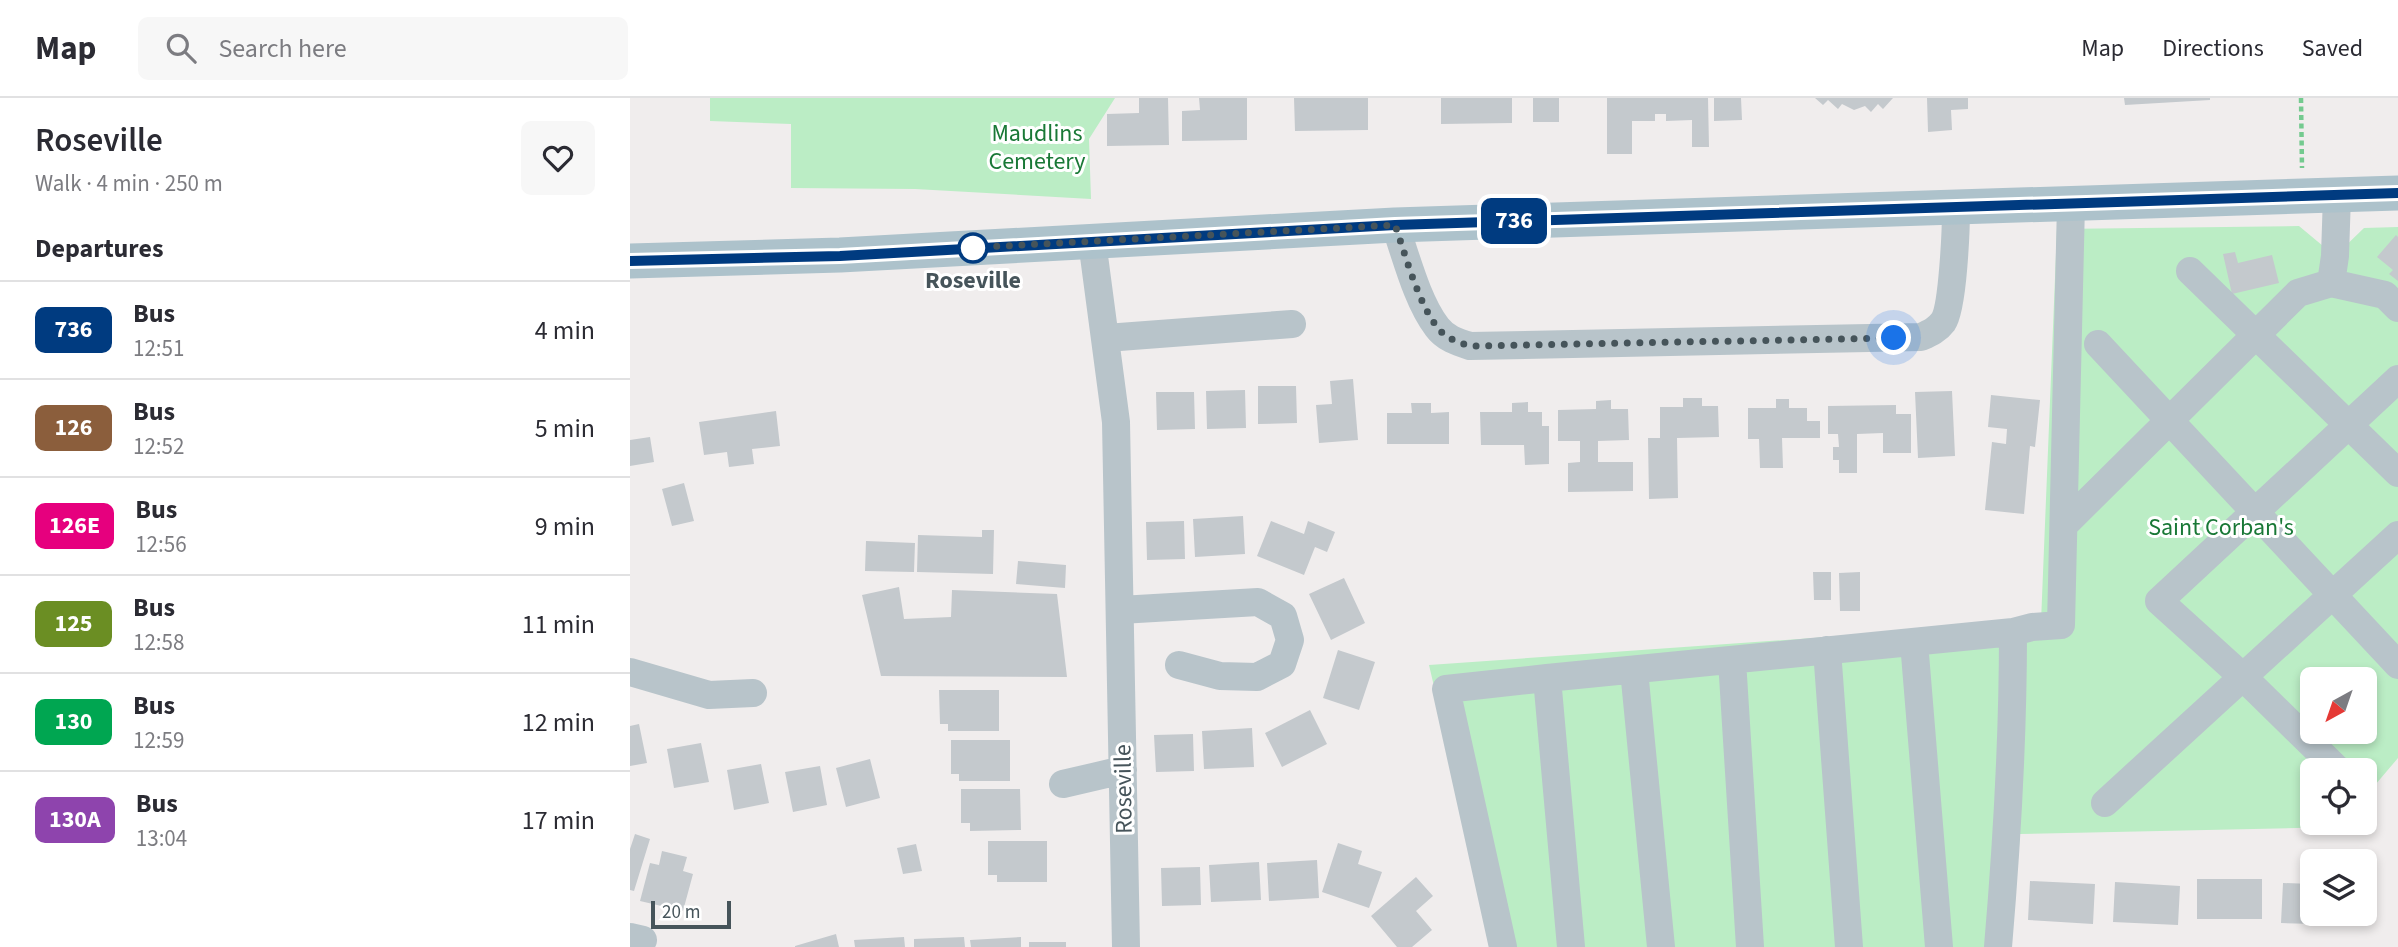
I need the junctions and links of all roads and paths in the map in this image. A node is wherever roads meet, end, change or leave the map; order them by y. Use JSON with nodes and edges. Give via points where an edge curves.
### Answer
{"nodes":[{"id":1,"x":2301,"y":98,"type":"edge"},
{"id":2,"x":2302,"y":179,"type":"dead end"},
{"id":3,"x":2398,"y":193,"type":"edge"},
{"id":4,"x":2337,"y":195,"type":"junction"},
{"id":5,"x":2071,"y":204,"type":"junction"},
{"id":6,"x":1956,"y":208,"type":"junction"},
{"id":7,"x":1395,"y":225,"type":"junction"},
{"id":8,"x":1092,"y":241,"type":"junction"},
{"id":9,"x":630,"y":261,"type":"edge"},
{"id":10,"x":2190,"y":271,"type":"dead end"},
{"id":11,"x":2331,"y":283,"type":"junction"},
{"id":12,"x":2398,"y":308,"type":"edge"},
{"id":13,"x":1292,"y":324,"type":"dead end"},
{"id":14,"x":2255,"y":335,"type":"junction"},
{"id":15,"x":1105,"y":338,"type":"junction"},
{"id":16,"x":2098,"y":344,"type":"dead end"},
{"id":17,"x":2398,"y":379,"type":"edge"},
{"id":18,"x":2169,"y":420,"type":"junction"},
{"id":19,"x":2347,"y":426,"type":"junction"},
{"id":20,"x":2398,"y":473,"type":"edge"},
{"id":21,"x":2255,"y":512,"type":"junction"},
{"id":22,"x":2064,"y":525,"type":"junction"},
{"id":23,"x":2398,"y":535,"type":"edge"},
{"id":24,"x":2332,"y":596,"type":"junction"},
{"id":25,"x":1120,"y":610,"type":"junction"},
{"id":26,"x":2013,"y":632,"type":"junction"},
{"id":27,"x":1914,"y":642,"type":"junction"},
{"id":28,"x":1827,"y":650,"type":"junction"},
{"id":29,"x":1732,"y":660,"type":"junction"},
{"id":30,"x":1179,"y":665,"type":"dead end"},
{"id":31,"x":2398,"y":665,"type":"edge"},
{"id":32,"x":1634,"y":670,"type":"junction"},
{"id":33,"x":630,"y":672,"type":"edge"},
{"id":34,"x":1547,"y":678,"type":"junction"},
{"id":35,"x":2244,"y":678,"type":"junction"},
{"id":36,"x":753,"y":693,"type":"dead end"},
{"id":37,"x":2326,"y":758,"type":"edge"},
{"id":38,"x":1123,"y":770,"type":"junction"},
{"id":39,"x":1063,"y":784,"type":"dead end"},
{"id":40,"x":2105,"y":803,"type":"dead end"},
{"id":41,"x":1126,"y":947,"type":"edge"},
{"id":42,"x":1503,"y":947,"type":"edge"},
{"id":43,"x":1571,"y":947,"type":"edge"},
{"id":44,"x":1661,"y":947,"type":"edge"},
{"id":45,"x":1751,"y":947,"type":"edge"},
{"id":46,"x":1849,"y":947,"type":"edge"},
{"id":47,"x":1939,"y":947,"type":"edge"},
{"id":48,"x":1998,"y":947,"type":"edge"}],
"edges":[{"from":1,"to":2,"type":"path"},
{"from":3,"to":4,"type":"main road"},
{"from":4,"to":5,"type":"main road"},
{"from":4,"to":11,"type":"street"},
{"from":5,"to":6,"type":"main road"},
{"from":5,"to":22,"type":"street"},
{"from":6,"to":7,"type":"main road"},
{"from":6,"to":7,"type":"street","via":[[1945,320],[1921,337],[1470,346],[1437,328]]},
{"from":7,"to":8,"type":"main road"},
{"from":8,"to":9,"type":"main road","via":[[840,256]]},
{"from":8,"to":15,"type":"street","name":"Roseville"},
{"from":10,"to":14,"type":"street"},
{"from":11,"to":12,"type":"street","via":[[2385,295]]},
{"from":11,"to":14,"type":"street","via":[[2298,293]]},
{"from":13,"to":15,"type":"street"},
{"from":14,"to":18,"type":"street"},
{"from":14,"to":19,"type":"street"},
{"from":15,"to":25,"type":"street","name":"Roseville","via":[[1116,422]]},
{"from":16,"to":18,"type":"street"},
{"from":17,"to":19,"type":"street"},
{"from":18,"to":21,"type":"street"},
{"from":18,"to":22,"type":"street"},
{"from":19,"to":20,"type":"street"},
{"from":19,"to":21,"type":"street"},
{"from":21,"to":24,"type":"street"},
{"from":21,"to":35,"type":"street","via":[[2159,601]]},
{"from":22,"to":26,"type":"street","via":[[2061,625]]},
{"from":23,"to":24,"type":"street"},
{"from":24,"to":31,"type":"street"},
{"from":24,"to":35,"type":"street"},
{"from":25,"to":30,"type":"street","via":[[1258,602],[1283,616],[1290,640],[1282,664],[1257,677],[1220,676]]},
{"from":25,"to":38,"type":"street","name":"Roseville"},
{"from":26,"to":27,"type":"street"},
{"from":26,"to":48,"type":"street","via":[[2009,810]]},
{"from":27,"to":28,"type":"street"},
{"from":27,"to":47,"type":"street"},
{"from":28,"to":29,"type":"street"},
{"from":28,"to":46,"type":"street"},
{"from":29,"to":32,"type":"street"},
{"from":29,"to":45,"type":"street"},
{"from":32,"to":34,"type":"street"},
{"from":32,"to":44,"type":"street"},
{"from":33,"to":36,"type":"street","via":[[709,695]]},
{"from":34,"to":42,"type":"street","via":[[1446,689]]},
{"from":34,"to":43,"type":"street"},
{"from":35,"to":37,"type":"street"},
{"from":35,"to":40,"type":"street"},
{"from":38,"to":39,"type":"street"},
{"from":38,"to":41,"type":"street","name":"Roseville"}]}
